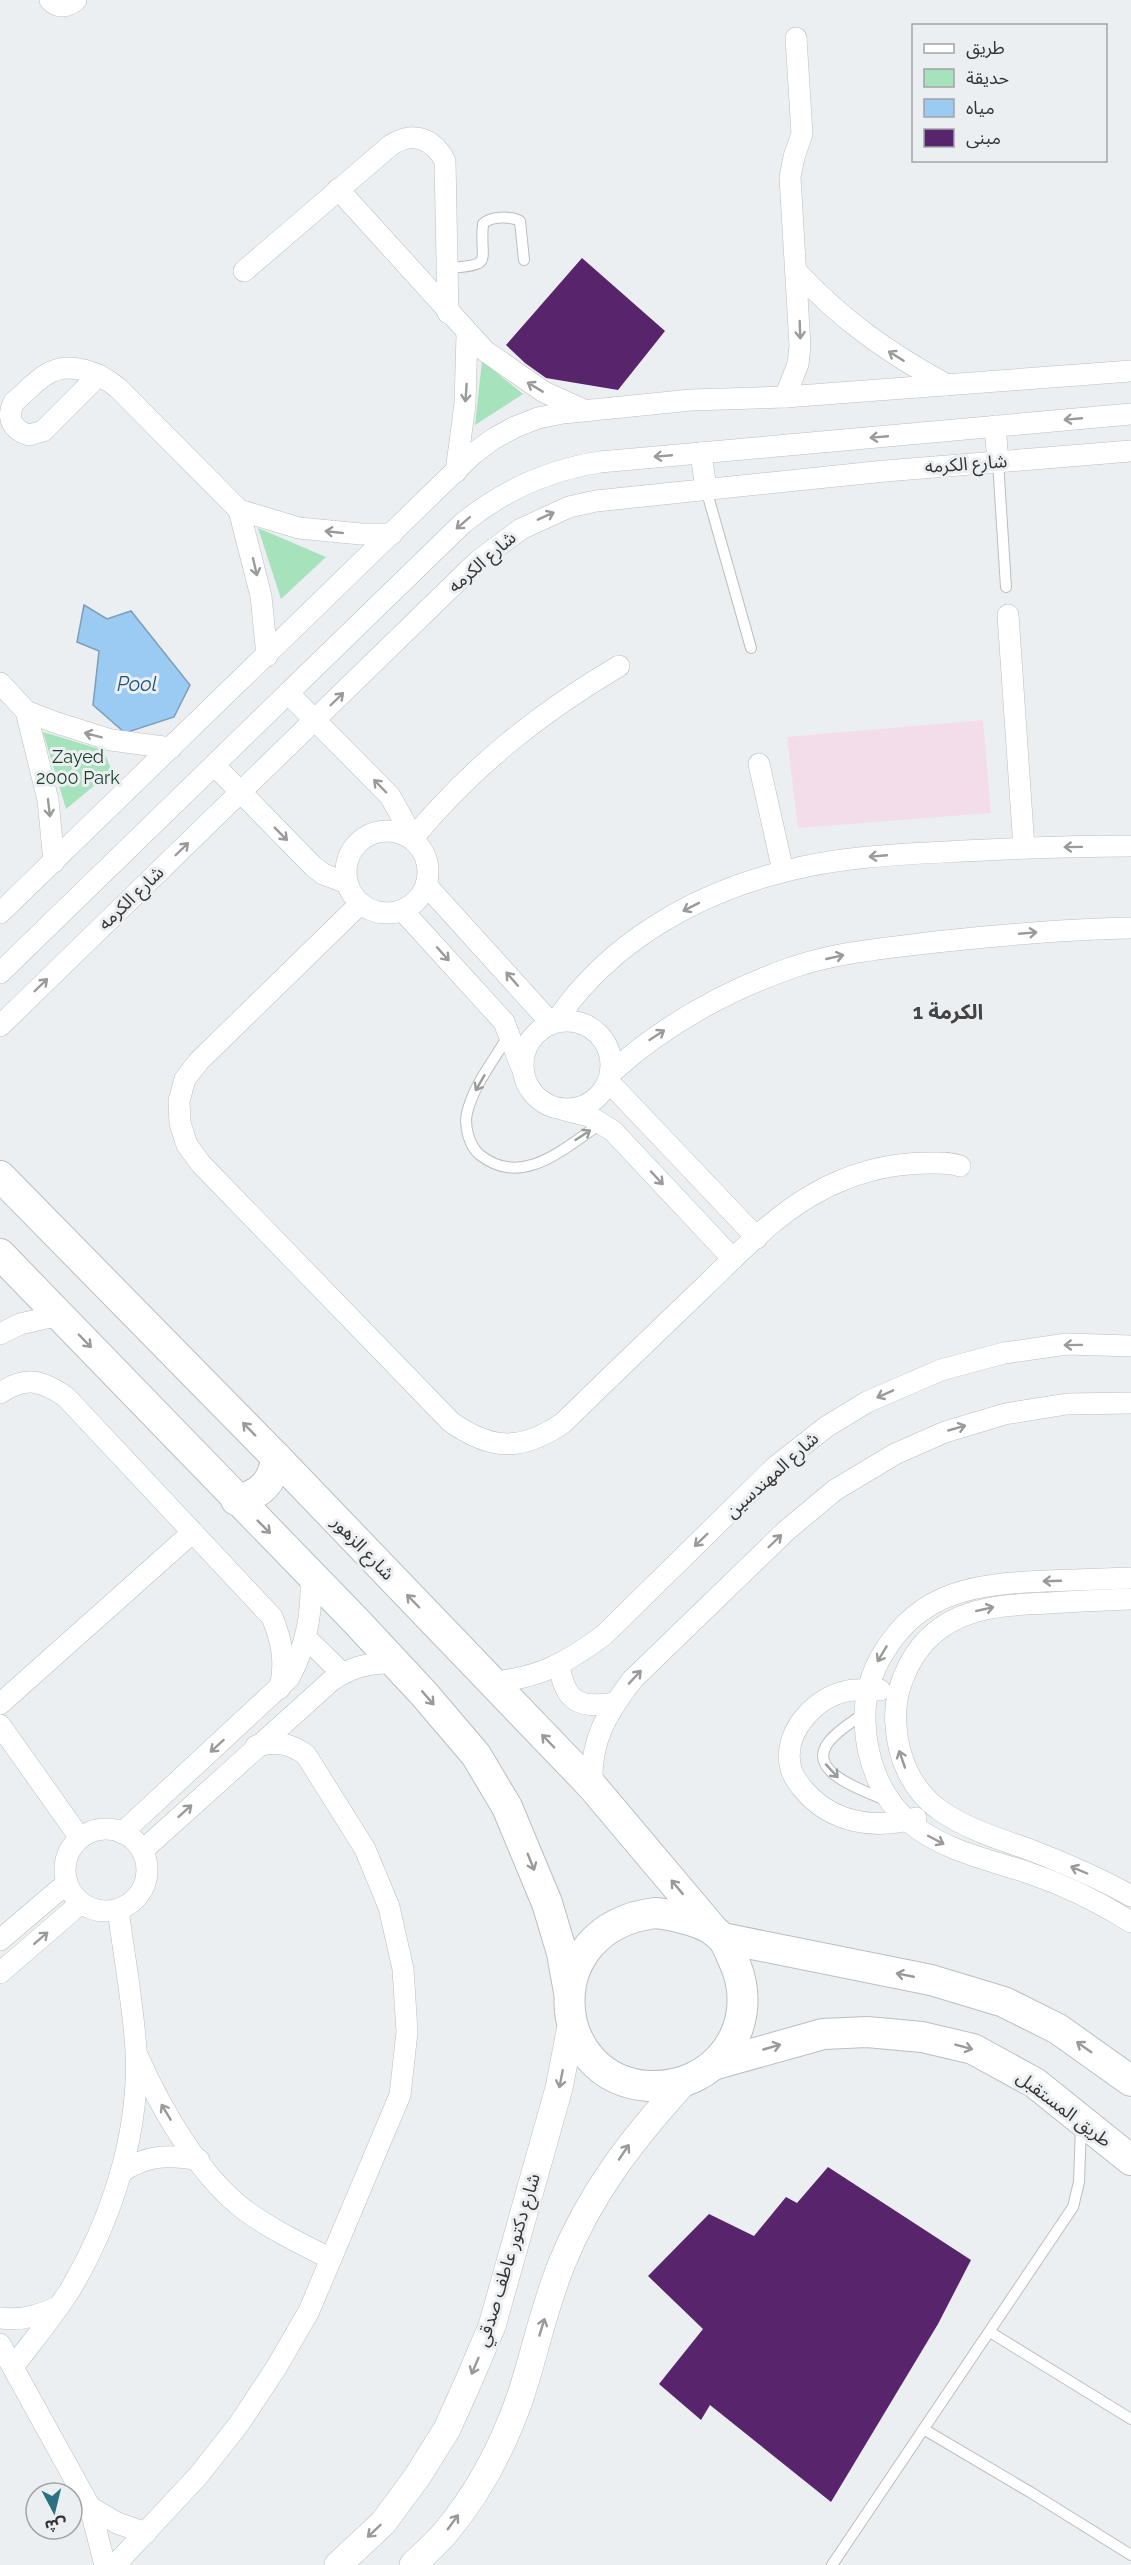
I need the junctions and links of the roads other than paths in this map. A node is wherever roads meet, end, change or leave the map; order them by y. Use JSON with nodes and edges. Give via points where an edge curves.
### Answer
{"nodes":[{"id":1,"x":50,"y":0,"type":"edge"},
{"id":2,"x":76,"y":0,"type":"edge"},
{"id":3,"x":796,"y":38,"type":"dead end"},
{"id":4,"x":338,"y":189,"type":"junction"},
{"id":5,"x":524,"y":260,"type":"dead end"},
{"id":6,"x":448,"y":268,"type":"junction"},
{"id":7,"x":244,"y":271,"type":"dead end"},
{"id":8,"x":796,"y":271,"type":"junction"},
{"id":9,"x":448,"y":313,"type":"junction"},
{"id":10,"x":467,"y":334,"type":"junction"},
{"id":11,"x":1131,"y":371,"type":"edge"},
{"id":12,"x":99,"y":375,"type":"dead end"},
{"id":13,"x":947,"y":385,"type":"junction"},
{"id":14,"x":785,"y":397,"type":"junction"},
{"id":15,"x":588,"y":411,"type":"junction"},
{"id":16,"x":1131,"y":414,"type":"edge"},
{"id":17,"x":995,"y":426,"type":"junction"},
{"id":18,"x":1131,"y":451,"type":"edge"},
{"id":19,"x":700,"y":453,"type":"junction"},
{"id":20,"x":998,"y":462,"type":"junction"},
{"id":21,"x":456,"y":472,"type":"junction"},
{"id":22,"x":706,"y":489,"type":"junction"},
{"id":23,"x":239,"y":510,"type":"junction"},
{"id":24,"x":392,"y":534,"type":"junction"},
{"id":25,"x":1006,"y":587,"type":"dead end"},
{"id":26,"x":1008,"y":615,"type":"dead end"},
{"id":27,"x":751,"y":648,"type":"dead end"},
{"id":28,"x":267,"y":656,"type":"junction"},
{"id":29,"x":619,"y":666,"type":"dead end"},
{"id":30,"x":0,"y":683,"type":"edge"},
{"id":31,"x":288,"y":693,"type":"junction"},
{"id":32,"x":26,"y":711,"type":"junction"},
{"id":33,"x":314,"y":721,"type":"junction"},
{"id":34,"x":171,"y":748,"type":"junction"},
{"id":35,"x":759,"y":764,"type":"dead end"},
{"id":36,"x":214,"y":765,"type":"junction"},
{"id":37,"x":240,"y":792,"type":"junction"},
{"id":38,"x":410,"y":837,"type":"junction"},
{"id":39,"x":1131,"y":846,"type":"edge"},
{"id":40,"x":1024,"y":848,"type":"junction"},
{"id":41,"x":54,"y":862,"type":"junction"},
{"id":42,"x":783,"y":871,"type":"junction"},
{"id":43,"x":347,"y":883,"type":"junction"},
{"id":44,"x":427,"y":886,"type":"junction"},
{"id":45,"x":360,"y":904,"type":"junction"},
{"id":46,"x":403,"y":911,"type":"junction"},
{"id":47,"x":0,"y":914,"type":"edge"},
{"id":48,"x":1131,"y":928,"type":"edge"},
{"id":49,"x":0,"y":973,"type":"edge"},
{"id":50,"x":553,"y":1022,"type":"junction"},
{"id":51,"x":0,"y":1026,"type":"edge"},
{"id":52,"x":510,"y":1033,"type":"junction"},
{"id":53,"x":522,"y":1070,"type":"junction"},
{"id":54,"x":610,"y":1077,"type":"junction"},
{"id":55,"x":561,"y":1109,"type":"junction"},
{"id":56,"x":602,"y":1122,"type":"junction"},
{"id":57,"x":960,"y":1166,"type":"dead end"},
{"id":58,"x":0,"y":1176,"type":"edge"},
{"id":59,"x":757,"y":1238,"type":"junction"},
{"id":60,"x":0,"y":1254,"type":"edge"},
{"id":61,"x":733,"y":1259,"type":"junction"},
{"id":62,"x":59,"y":1315,"type":"junction"},
{"id":63,"x":0,"y":1334,"type":"edge"},
{"id":64,"x":1131,"y":1346,"type":"edge"},
{"id":65,"x":0,"y":1393,"type":"edge"},
{"id":66,"x":1131,"y":1403,"type":"edge"},
{"id":67,"x":276,"y":1457,"type":"junction"},
{"id":68,"x":236,"y":1500,"type":"junction"},
{"id":69,"x":193,"y":1532,"type":"junction"},
{"id":70,"x":311,"y":1576,"type":"junction"},
{"id":71,"x":1131,"y":1578,"type":"edge"},
{"id":72,"x":1090,"y":1590,"type":"junction"},
{"id":73,"x":1131,"y":1599,"type":"edge"},
{"id":74,"x":306,"y":1638,"type":"junction"},
{"id":75,"x":394,"y":1663,"type":"junction"},
{"id":76,"x":559,"y":1665,"type":"junction"},
{"id":77,"x":342,"y":1673,"type":"junction"},
{"id":78,"x":490,"y":1682,"type":"junction"},
{"id":79,"x":280,"y":1688,"type":"junction"},
{"id":80,"x":868,"y":1690,"type":"junction"},
{"id":81,"x":898,"y":1691,"type":"junction"},
{"id":82,"x":614,"y":1703,"type":"junction"},
{"id":83,"x":0,"y":1704,"type":"edge"},
{"id":84,"x":864,"y":1713,"type":"junction"},
{"id":85,"x":248,"y":1718,"type":"junction"},
{"id":86,"x":0,"y":1725,"type":"edge"},
{"id":87,"x":261,"y":1742,"type":"junction"},
{"id":88,"x":592,"y":1786,"type":"junction"},
{"id":89,"x":891,"y":1803,"type":"junction"},
{"id":90,"x":939,"y":1810,"type":"junction"},
{"id":91,"x":907,"y":1820,"type":"junction"},
{"id":92,"x":123,"y":1833,"type":"junction"},
{"id":93,"x":80,"y":1838,"type":"junction"},
{"id":94,"x":142,"y":1851,"type":"junction"},
{"id":95,"x":67,"y":1883,"type":"junction"},
{"id":96,"x":1126,"y":1889,"type":"edge"},
{"id":97,"x":81,"y":1903,"type":"junction"},
{"id":98,"x":118,"y":1909,"type":"junction"},
{"id":99,"x":1131,"y":1922,"type":"edge"},
{"id":100,"x":718,"y":1935,"type":"junction"},
{"id":101,"x":0,"y":1940,"type":"edge"},
{"id":102,"x":0,"y":1973,"type":"edge"},
{"id":103,"x":569,"y":1992,"type":"junction"},
{"id":104,"x":572,"y":2022,"type":"junction"},
{"id":105,"x":136,"y":2050,"type":"junction"},
{"id":106,"x":716,"y":2064,"type":"junction"},
{"id":107,"x":1131,"y":2081,"type":"edge"},
{"id":108,"x":684,"y":2082,"type":"junction"},
{"id":109,"x":1081,"y":2122,"type":"junction"},
{"id":110,"x":199,"y":2160,"type":"junction"},
{"id":111,"x":1131,"y":2160,"type":"edge"},
{"id":112,"x":121,"y":2172,"type":"junction"},
{"id":113,"x":330,"y":2259,"type":"junction"},
{"id":114,"x":58,"y":2306,"type":"junction"},
{"id":115,"x":0,"y":2318,"type":"edge"},
{"id":116,"x":990,"y":2332,"type":"junction"},
{"id":117,"x":4,"y":2356,"type":"edge"},
{"id":118,"x":1131,"y":2420,"type":"edge"},
{"id":119,"x":925,"y":2430,"type":"junction"},
{"id":120,"x":90,"y":2507,"type":"junction"},
{"id":121,"x":146,"y":2533,"type":"junction"},
{"id":122,"x":1131,"y":2555,"type":"edge"},
{"id":123,"x":420,"y":2563,"type":"edge"},
{"id":124,"x":105,"y":2565,"type":"edge"},
{"id":125,"x":115,"y":2565,"type":"edge"},
{"id":126,"x":338,"y":2565,"type":"edge"},
{"id":127,"x":832,"y":2565,"type":"edge"}],
"edges":[{"from":1,"to":2,"type":"street","via":[[60,6]]},
{"from":3,"to":8,"type":"street","via":[[802,122],[790,177]]},
{"from":4,"to":6,"type":"street","via":[[399,140],[417,137],[433,144],[445,161]]},
{"from":4,"to":7,"type":"street"},
{"from":4,"to":9,"type":"street"},
{"from":5,"to":6,"type":"lane","via":[[520,221],[490,219],[483,227],[484,257],[480,264]]},
{"from":6,"to":9,"type":"street"},
{"from":13,"to":8,"type":"street","one_way":true,"via":[[850,324]]},
{"from":8,"to":14,"type":"street","one_way":true,"via":[[800,346],[798,364]]},
{"from":9,"to":10,"type":"street"},
{"from":15,"to":10,"type":"street","one_way":true,"via":[[523,380]]},
{"from":10,"to":21,"type":"street","one_way":true,"via":[[465,404]]},
{"from":11,"to":13,"type":"street"},
{"from":12,"to":23,"type":"street","via":[[118,388]]},
{"from":13,"to":14,"type":"street"},
{"from":14,"to":15,"type":"street","via":[[691,400]]},
{"from":15,"to":21,"type":"street","via":[[538,418],[515,427],[493,439]]},
{"from":16,"to":17,"type":"street","name":"شارع الكرمه","one_way":true},
{"from":17,"to":19,"type":"street","name":"شارع الكرمه","one_way":true},
{"from":17,"to":20,"type":"street"},
{"from":18,"to":20,"type":"street","name":"شارع الكرمه"},
{"from":19,"to":22,"type":"street"},
{"from":19,"to":31,"type":"street","name":"شارع الكرمه","one_way":true,"via":[[578,465],[537,478],[498,498],[463,523]]},
{"from":20,"to":22,"type":"street","name":"شارع الكرمه"},
{"from":20,"to":25,"type":"lane"},
{"from":21,"to":24,"type":"street"},
{"from":22,"to":27,"type":"lane"},
{"from":33,"to":22,"type":"street","name":"شارع الكرمه","one_way":true,"via":[[478,561],[520,529],[569,507],[596,501]]},
{"from":24,"to":23,"type":"street","one_way":true,"via":[[309,529]]},
{"from":23,"to":28,"type":"street","one_way":true,"via":[[258,577]]},
{"from":24,"to":28,"type":"street"},
{"from":26,"to":40,"type":"street"},
{"from":28,"to":34,"type":"street"},
{"from":29,"to":38,"type":"street","via":[[553,707],[492,754]]},
{"from":30,"to":32,"type":"street"},
{"from":31,"to":33,"type":"street"},
{"from":31,"to":36,"type":"street","name":"شارع الكرمه"},
{"from":34,"to":32,"type":"street","one_way":true,"via":[[111,740]]},
{"from":32,"to":41,"type":"street","one_way":true,"via":[[48,800]]},
{"from":33,"to":37,"type":"street","name":"شارع الكرمه"},
{"from":38,"to":33,"type":"street","one_way":true,"via":[[390,796]]},
{"from":34,"to":41,"type":"street"},
{"from":35,"to":42,"type":"street"},
{"from":36,"to":37,"type":"street"},
{"from":36,"to":49,"type":"street","name":"شارع الكرمه"},
{"from":37,"to":43,"type":"street","one_way":true,"via":[[313,866]]},
{"from":51,"to":37,"type":"street","name":"شارع الكرمه","one_way":true},
{"from":38,"to":43,"type":"street","via":[[384,831],[362,840],[351,852],[346,867]]},
{"from":38,"to":44,"type":"street","via":[[427,860]]},
{"from":39,"to":40,"type":"street","one_way":true},
{"from":40,"to":42,"type":"street","one_way":true,"via":[[875,856]]},
{"from":41,"to":47,"type":"street"},
{"from":42,"to":50,"type":"street","one_way":true,"via":[[718,894],[632,940],[596,971]]},
{"from":43,"to":45,"type":"street"},
{"from":44,"to":46,"type":"street","via":[[418,901]]},
{"from":50,"to":44,"type":"street","one_way":true},
{"from":45,"to":46,"type":"street","via":[[373,912]]},
{"from":45,"to":61,"type":"street","via":[[199,1061],[185,1079],[180,1123],[187,1144],[201,1164],[451,1422],[471,1436],[495,1444],[519,1444],[543,1437],[563,1423]]},
{"from":46,"to":52,"type":"street","one_way":true},
{"from":54,"to":48,"type":"street","one_way":true,"via":[[647,1042],[678,1022],[788,969],[890,947],[1047,931]]},
{"from":50,"to":53,"type":"street","via":[[535,1034],[524,1050]]},
{"from":50,"to":54,"type":"street","via":[[585,1023],[597,1031],[607,1043],[611,1057]]},
{"from":52,"to":53,"type":"street"},
{"from":52,"to":56,"type":"lane","one_way":true,"via":[[466,1115],[467,1135],[477,1152],[492,1165],[512,1170],[531,1166]]},
{"from":53,"to":55,"type":"street","via":[[535,1096]]},
{"from":54,"to":55,"type":"street","via":[[590,1104]]},
{"from":54,"to":59,"type":"street"},
{"from":55,"to":56,"type":"street"},
{"from":56,"to":61,"type":"street","one_way":true},
{"from":57,"to":59,"type":"street","via":[[952,1162],[908,1162],[873,1168],[810,1196]]},
{"from":67,"to":58,"type":"main road","name":"شارع الزهور","one_way":true},
{"from":59,"to":61,"type":"street"},
{"from":60,"to":62,"type":"main road"},
{"from":62,"to":63,"type":"street","via":[[20,1324]]},
{"from":62,"to":68,"type":"main road","one_way":true},
{"from":64,"to":76,"type":"street","name":"شارع المهندسين","one_way":true,"via":[[1067,1344],[1004,1353],[941,1370],[867,1402],[826,1427],[775,1467],[604,1635]]},
{"from":65,"to":69,"type":"street","via":[[13,1384],[32,1381],[51,1386],[66,1397]]},
{"from":82,"to":66,"type":"street","one_way":true,"via":[[633,1679],[787,1530],[835,1490],[895,1454],[945,1432],[1005,1414],[1067,1404]]},
{"from":67,"to":68,"type":"main road","via":[[265,1487]]},
{"from":78,"to":67,"type":"main road","name":"شارع الزهور","one_way":true},
{"from":68,"to":70,"type":"main road","one_way":true},
{"from":69,"to":79,"type":"street","via":[[272,1617],[283,1656]]},
{"from":69,"to":83,"type":"street"},
{"from":70,"to":74,"type":"street"},
{"from":70,"to":75,"type":"main road"},
{"from":71,"to":72,"type":"street"},
{"from":72,"to":73,"type":"street"},
{"from":72,"to":80,"type":"street","one_way":true,"via":[[987,1585],[934,1602],[911,1618],[892,1639],[877,1663]]},
{"from":81,"to":72,"type":"street","one_way":true,"via":[[923,1645],[935,1632],[965,1614]]},
{"from":74,"to":77,"type":"street"},
{"from":74,"to":79,"type":"street","via":[[300,1659]]},
{"from":75,"to":77,"type":"street","via":[[367,1664]]},
{"from":75,"to":103,"type":"main road","one_way":true,"via":[[476,1755],[507,1808],[551,1914]]},
{"from":76,"to":78,"type":"street","name":"شارع المهندسين","via":[[515,1680]]},
{"from":76,"to":82,"type":"street","via":[[562,1685],[575,1700],[594,1706]]},
{"from":77,"to":87,"type":"street"},
{"from":88,"to":78,"type":"main road","name":"شارع الزهور","one_way":true},
{"from":79,"to":85,"type":"street"},
{"from":80,"to":81,"type":"street"},
{"from":80,"to":84,"type":"street"},
{"from":80,"to":91,"type":"street","via":[[846,1691],[811,1710],[790,1744],[790,1764],[796,1781],[809,1796],[842,1817],[880,1824]]},
{"from":90,"to":81,"type":"street","one_way":true,"via":[[906,1769],[896,1735]]},
{"from":82,"to":88,"type":"street","via":[[591,1762]]},
{"from":84,"to":89,"type":"street","via":[[870,1760]]},
{"from":84,"to":89,"type":"lane","one_way":true,"via":[[827,1744],[824,1762],[835,1776]]},
{"from":85,"to":87,"type":"street"},
{"from":85,"to":92,"type":"street","one_way":true},
{"from":86,"to":93,"type":"street"},
{"from":94,"to":87,"type":"street","one_way":true},
{"from":87,"to":113,"type":"street","via":[[295,1748],[314,1766],[365,1849],[389,1907],[403,1969],[406,2032],[400,2095]]},
{"from":100,"to":88,"type":"main road","name":"شارع الزهور","one_way":true},
{"from":89,"to":91,"type":"street"},
{"from":90,"to":91,"type":"street"},
{"from":96,"to":90,"type":"street","one_way":true,"via":[[962,1824]]},
{"from":91,"to":99,"type":"street","one_way":true,"via":[[951,1848],[1074,1891]]},
{"from":92,"to":93,"type":"street","via":[[108,1829]]},
{"from":92,"to":94,"type":"street"},
{"from":93,"to":95,"type":"street","via":[[66,1858]]},
{"from":94,"to":98,"type":"street","via":[[146,1879],[140,1892]]},
{"from":95,"to":97,"type":"street"},
{"from":95,"to":101,"type":"street"},
{"from":97,"to":98,"type":"street","via":[[92,1909]]},
{"from":102,"to":97,"type":"street","one_way":true},
{"from":98,"to":105,"type":"street"},
{"from":100,"to":103,"type":"main road","via":[[674,1915],[655,1913],[617,1922],[587,1947]]},
{"from":100,"to":106,"type":"main road","via":[[740,1977],[743,1996],[736,2032]]},
{"from":107,"to":100,"type":"main road","one_way":true,"via":[[1058,2029],[1004,2002],[931,1980]]},
{"from":103,"to":104,"type":"main road"},
{"from":104,"to":108,"type":"main road","via":[[587,2053],[614,2075],[647,2086]]},
{"from":104,"to":126,"type":"street","name":"شارع دكتور عاطف صدقي","one_way":true,"via":[[559,2088],[492,2326],[469,2380],[447,2430],[417,2478],[383,2523]]},
{"from":110,"to":105,"type":"street","one_way":true,"via":[[162,2108]]},
{"from":105,"to":112,"type":"street","via":[[133,2104]]},
{"from":106,"to":108,"type":"main road"},
{"from":106,"to":109,"type":"main road","name":"طريق المستقبل","one_way":true,"via":[[823,2034],[867,2032],[922,2037],[973,2049],[1035,2083]]},
{"from":123,"to":108,"type":"street","one_way":true,"via":[[474,2493],[499,2450],[562,2264],[581,2224],[634,2138]]},
{"from":109,"to":111,"type":"main road","name":"طريق المستقبل"},
{"from":109,"to":116,"type":"lane","via":[[1079,2182],[1073,2207]]},
{"from":110,"to":112,"type":"street","via":[[150,2157]]},
{"from":110,"to":113,"type":"street","via":[[244,2210]]},
{"from":112,"to":114,"type":"street","via":[[88,2257]]},
{"from":113,"to":121,"type":"street","via":[[309,2311],[258,2396],[198,2476]]},
{"from":114,"to":115,"type":"street","via":[[23,2318]]},
{"from":114,"to":117,"type":"street"},
{"from":116,"to":118,"type":"lane"},
{"from":116,"to":119,"type":"lane"},
{"from":117,"to":120,"type":"street"},
{"from":119,"to":122,"type":"lane"},
{"from":119,"to":127,"type":"lane"},
{"from":120,"to":121,"type":"street","via":[[117,2523]]},
{"from":120,"to":124,"type":"street"},
{"from":121,"to":125,"type":"street"}]}
